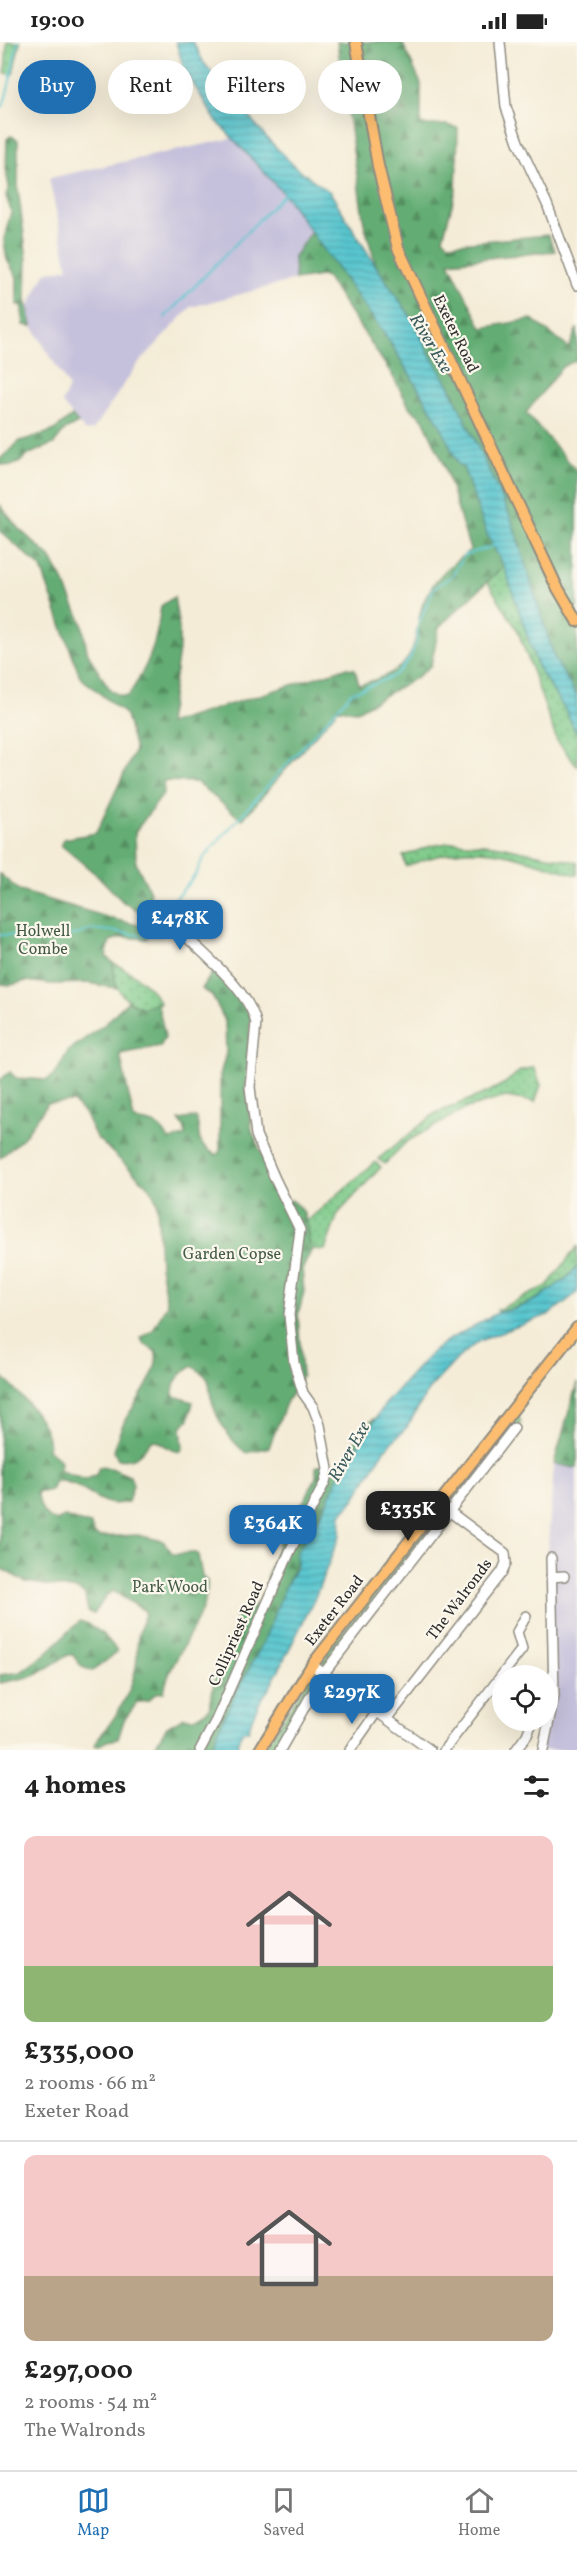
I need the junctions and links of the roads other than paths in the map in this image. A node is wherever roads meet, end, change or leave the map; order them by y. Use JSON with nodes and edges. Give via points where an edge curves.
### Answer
{"nodes":[{"id":1,"x":356,"y":42,"type":"edge"},
{"id":2,"x":500,"y":42,"type":"edge"},
{"id":3,"x":577,"y":285,"type":"edge"},
{"id":4,"x":577,"y":621,"type":"edge"},
{"id":5,"x":166,"y":918,"type":"dead end"},
{"id":6,"x":577,"y":1328,"type":"edge"},
{"id":7,"x":514,"y":1428,"type":"dead end"},
{"id":8,"x":439,"y":1503,"type":"junction"},
{"id":9,"x":449,"y":1511,"type":"junction"},
{"id":10,"x":551,"y":1558,"type":"dead end"},
{"id":11,"x":564,"y":1576,"type":"dead end"},
{"id":12,"x":551,"y":1577,"type":"junction"},
{"id":13,"x":526,"y":1616,"type":"dead end"},
{"id":14,"x":312,"y":1665,"type":"junction"},
{"id":15,"x":324,"y":1673,"type":"junction"},
{"id":16,"x":376,"y":1713,"type":"junction"},
{"id":17,"x":388,"y":1718,"type":"junction"},
{"id":18,"x":529,"y":1731,"type":"edge"},
{"id":19,"x":201,"y":1750,"type":"edge"},
{"id":20,"x":260,"y":1750,"type":"edge"},
{"id":21,"x":280,"y":1750,"type":"edge"},
{"id":22,"x":350,"y":1750,"type":"edge"},
{"id":23,"x":430,"y":1750,"type":"edge"},
{"id":24,"x":444,"y":1750,"type":"edge"},
{"id":25,"x":516,"y":1750,"type":"edge"},
{"id":26,"x":543,"y":1750,"type":"edge"}],
"edges":[{"from":1,"to":4,"type":"main road","name":"Exeter Road","via":[[378,166],[398,248],[556,585]]},
{"from":2,"to":3,"type":"street","via":[[506,107]]},
{"from":5,"to":19,"type":"street","name":"Collipriest Road","via":[[234,985],[248,1003],[256,1023],[250,1087],[256,1135],[300,1230],[289,1316],[294,1363],[303,1393],[320,1425],[328,1469]]},
{"from":6,"to":8,"type":"main road","name":"Exeter Road"},
{"from":7,"to":9,"type":"street"},
{"from":8,"to":9,"type":"street","name":"The Walronds"},
{"from":8,"to":14,"type":"main road","name":"Exeter Road"},
{"from":9,"to":15,"type":"street"},
{"from":9,"to":17,"type":"street","name":"The Walronds","via":[[505,1553],[507,1563]]},
{"from":10,"to":12,"type":"street"},
{"from":11,"to":12,"type":"street"},
{"from":12,"to":26,"type":"street","via":[[554,1696]]},
{"from":13,"to":24,"type":"street","via":[[517,1632],[526,1649]]},
{"from":14,"to":15,"type":"street"},
{"from":14,"to":20,"type":"main road","name":"Exeter Road"},
{"from":15,"to":16,"type":"street"},
{"from":15,"to":21,"type":"street"},
{"from":16,"to":17,"type":"street"},
{"from":16,"to":22,"type":"street"},
{"from":17,"to":23,"type":"street"},
{"from":18,"to":25,"type":"street"}]}
